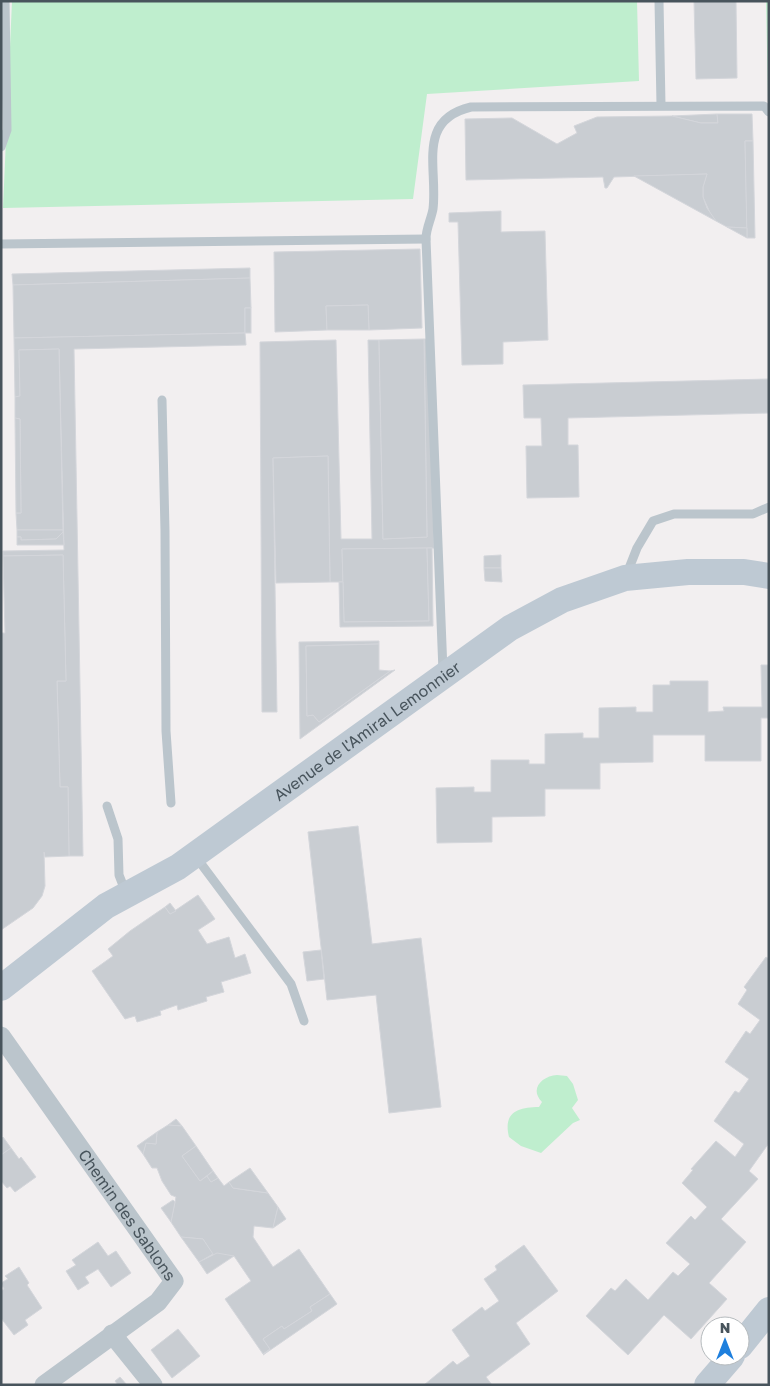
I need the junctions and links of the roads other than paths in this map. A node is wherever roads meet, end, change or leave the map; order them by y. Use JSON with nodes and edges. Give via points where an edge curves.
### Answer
{"nodes":[{"id":1,"x":5,"y":1,"type":"edge"},
{"id":2,"x":659,"y":1,"type":"edge"},
{"id":3,"x":661,"y":105,"type":"junction"},
{"id":4,"x":769,"y":112,"type":"edge"},
{"id":5,"x":1,"y":147,"type":"edge"},
{"id":6,"x":426,"y":239,"type":"junction"},
{"id":7,"x":1,"y":244,"type":"edge"},
{"id":8,"x":162,"y":400,"type":"dead end"},
{"id":9,"x":769,"y":507,"type":"edge"},
{"id":10,"x":769,"y":576,"type":"edge"},
{"id":11,"x":625,"y":578,"type":"junction"},
{"id":12,"x":443,"y":675,"type":"junction"},
{"id":13,"x":170,"y":803,"type":"dead end"},
{"id":14,"x":107,"y":806,"type":"dead end"},
{"id":15,"x":194,"y":855,"type":"junction"},
{"id":16,"x":126,"y":894,"type":"junction"},
{"id":17,"x":1,"y":988,"type":"edge"},
{"id":18,"x":304,"y":1021,"type":"dead end"},
{"id":19,"x":1,"y":1036,"type":"edge"},
{"id":20,"x":769,"y":1310,"type":"edge"},
{"id":21,"x":112,"y":1334,"type":"junction"},
{"id":22,"x":750,"y":1334,"type":"edge"},
{"id":23,"x":723,"y":1366,"type":"edge"},
{"id":24,"x":44,"y":1385,"type":"edge"},
{"id":25,"x":153,"y":1385,"type":"edge"},
{"id":26,"x":707,"y":1385,"type":"edge"}],
"edges":[{"from":1,"to":5,"type":"lane","via":[[7,130]]},
{"from":2,"to":3,"type":"lane"},
{"from":3,"to":4,"type":"lane","via":[[764,106]]},
{"from":3,"to":6,"type":"lane","via":[[471,107],[454,111],[438,127],[433,140],[433,211],[426,226]]},
{"from":6,"to":7,"type":"lane"},
{"from":6,"to":12,"type":"lane"},
{"from":8,"to":13,"type":"lane","via":[[166,731]]},
{"from":9,"to":11,"type":"lane","via":[[753,514],[674,514],[653,521],[634,554]]},
{"from":10,"to":11,"type":"street","name":"Avenue de l'Amiral Lemonnier","via":[[744,572],[688,572]]},
{"from":11,"to":12,"type":"street","name":"Avenue de l'Amiral Lemonnier","via":[[562,600],[510,628]]},
{"from":12,"to":15,"type":"street","name":"Avenue de l'Amiral Lemonnier"},
{"from":14,"to":16,"type":"lane","via":[[118,838],[119,875]]},
{"from":15,"to":16,"type":"street","name":"Avenue de l'Amiral Lemonnier"},
{"from":15,"to":18,"type":"lane","via":[[291,984]]},
{"from":16,"to":17,"type":"street","name":"Avenue de l'Amiral Lemonnier","via":[[90,917]]},
{"from":19,"to":21,"type":"street","name":"Chemin des Sablons","via":[[173,1285],[158,1302]]},
{"from":20,"to":22,"type":"street"},
{"from":21,"to":24,"type":"street","name":"Chemin des Sablons"},
{"from":21,"to":25,"type":"street"},
{"from":23,"to":26,"type":"street"}]}
